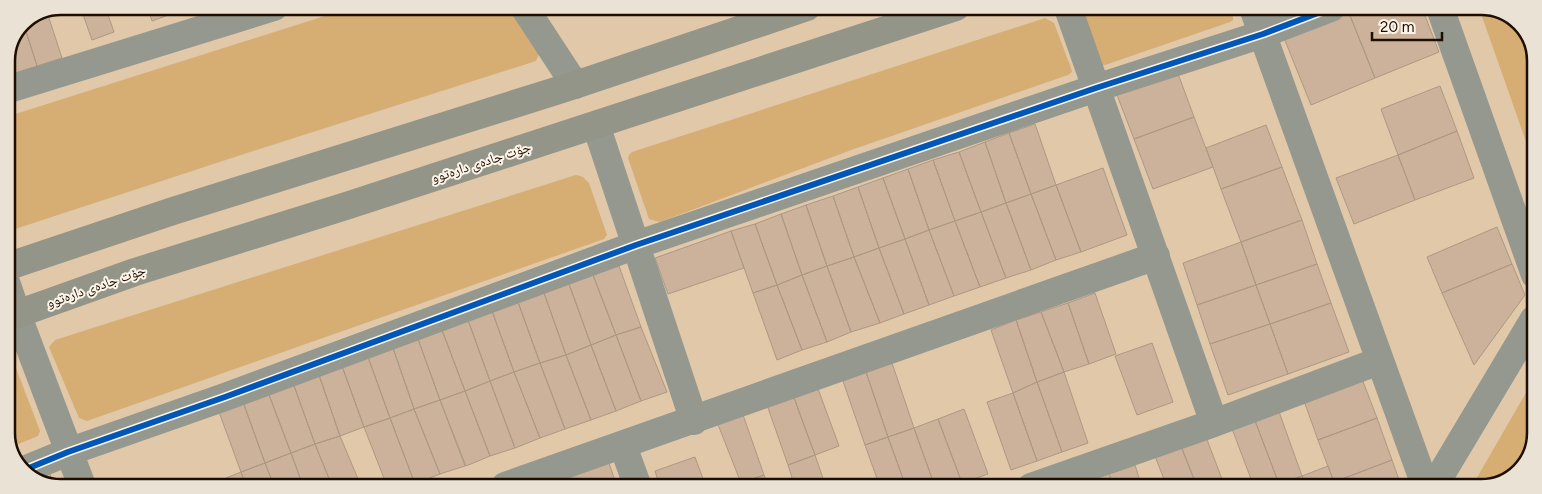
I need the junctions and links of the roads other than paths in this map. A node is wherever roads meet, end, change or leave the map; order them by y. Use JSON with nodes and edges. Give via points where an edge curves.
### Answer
{"nodes":[{"id":1,"x":245,"y":15,"type":"edge"},
{"id":2,"x":529,"y":15,"type":"edge"},
{"id":3,"x":783,"y":15,"type":"edge"},
{"id":4,"x":934,"y":15,"type":"edge"},
{"id":5,"x":1070,"y":15,"type":"edge"},
{"id":6,"x":1255,"y":15,"type":"edge"},
{"id":7,"x":1313,"y":15,"type":"edge"},
{"id":8,"x":1442,"y":15,"type":"edge"},
{"id":9,"x":1262,"y":34,"type":"junction"},
{"id":10,"x":575,"y":84,"type":"junction"},
{"id":11,"x":15,"y":87,"type":"edge"},
{"id":12,"x":1096,"y":88,"type":"junction"},
{"id":13,"x":596,"y":125,"type":"junction"},
{"id":14,"x":636,"y":245,"type":"junction"},
{"id":15,"x":1527,"y":253,"type":"edge"},
{"id":16,"x":1156,"y":256,"type":"junction"},
{"id":17,"x":15,"y":265,"type":"edge"},
{"id":18,"x":15,"y":315,"type":"edge"},
{"id":19,"x":15,"y":323,"type":"edge"},
{"id":20,"x":1527,"y":331,"type":"edge"},
{"id":21,"x":1379,"y":361,"type":"junction"},
{"id":22,"x":694,"y":421,"type":"junction"},
{"id":23,"x":1214,"y":423,"type":"junction"},
{"id":24,"x":623,"y":446,"type":"junction"},
{"id":25,"x":68,"y":452,"type":"junction"},
{"id":26,"x":31,"y":467,"type":"edge"},
{"id":27,"x":79,"y":479,"type":"edge"},
{"id":28,"x":526,"y":479,"type":"edge"},
{"id":29,"x":635,"y":479,"type":"edge"},
{"id":30,"x":1054,"y":479,"type":"edge"},
{"id":31,"x":1423,"y":479,"type":"edge"},
{"id":32,"x":1438,"y":479,"type":"edge"}],
"edges":[{"from":1,"to":11,"type":"street"},
{"from":2,"to":10,"type":"street"},
{"from":3,"to":10,"type":"main road"},
{"from":4,"to":13,"type":"main road","name":"جۆت جادەی دارەتوو"},
{"from":5,"to":12,"type":"street"},
{"from":6,"to":9,"type":"street"},
{"from":7,"to":9,"type":"street"},
{"from":8,"to":15,"type":"street"},
{"from":9,"to":12,"type":"street"},
{"from":9,"to":21,"type":"street"},
{"from":10,"to":17,"type":"main road"},
{"from":12,"to":14,"type":"street"},
{"from":12,"to":16,"type":"street"},
{"from":13,"to":14,"type":"street"},
{"from":13,"to":18,"type":"main road","name":"جۆت جادەی دارەتوو","via":[[135,272]]},
{"from":14,"to":22,"type":"street"},
{"from":14,"to":25,"type":"street","via":[[226,398]]},
{"from":16,"to":22,"type":"street"},
{"from":16,"to":23,"type":"street"},
{"from":19,"to":25,"type":"street"},
{"from":20,"to":32,"type":"street"},
{"from":21,"to":23,"type":"street"},
{"from":21,"to":31,"type":"street"},
{"from":22,"to":24,"type":"street"},
{"from":23,"to":30,"type":"street"},
{"from":24,"to":28,"type":"street"},
{"from":24,"to":29,"type":"street"},
{"from":25,"to":26,"type":"street"},
{"from":25,"to":27,"type":"street"}]}
